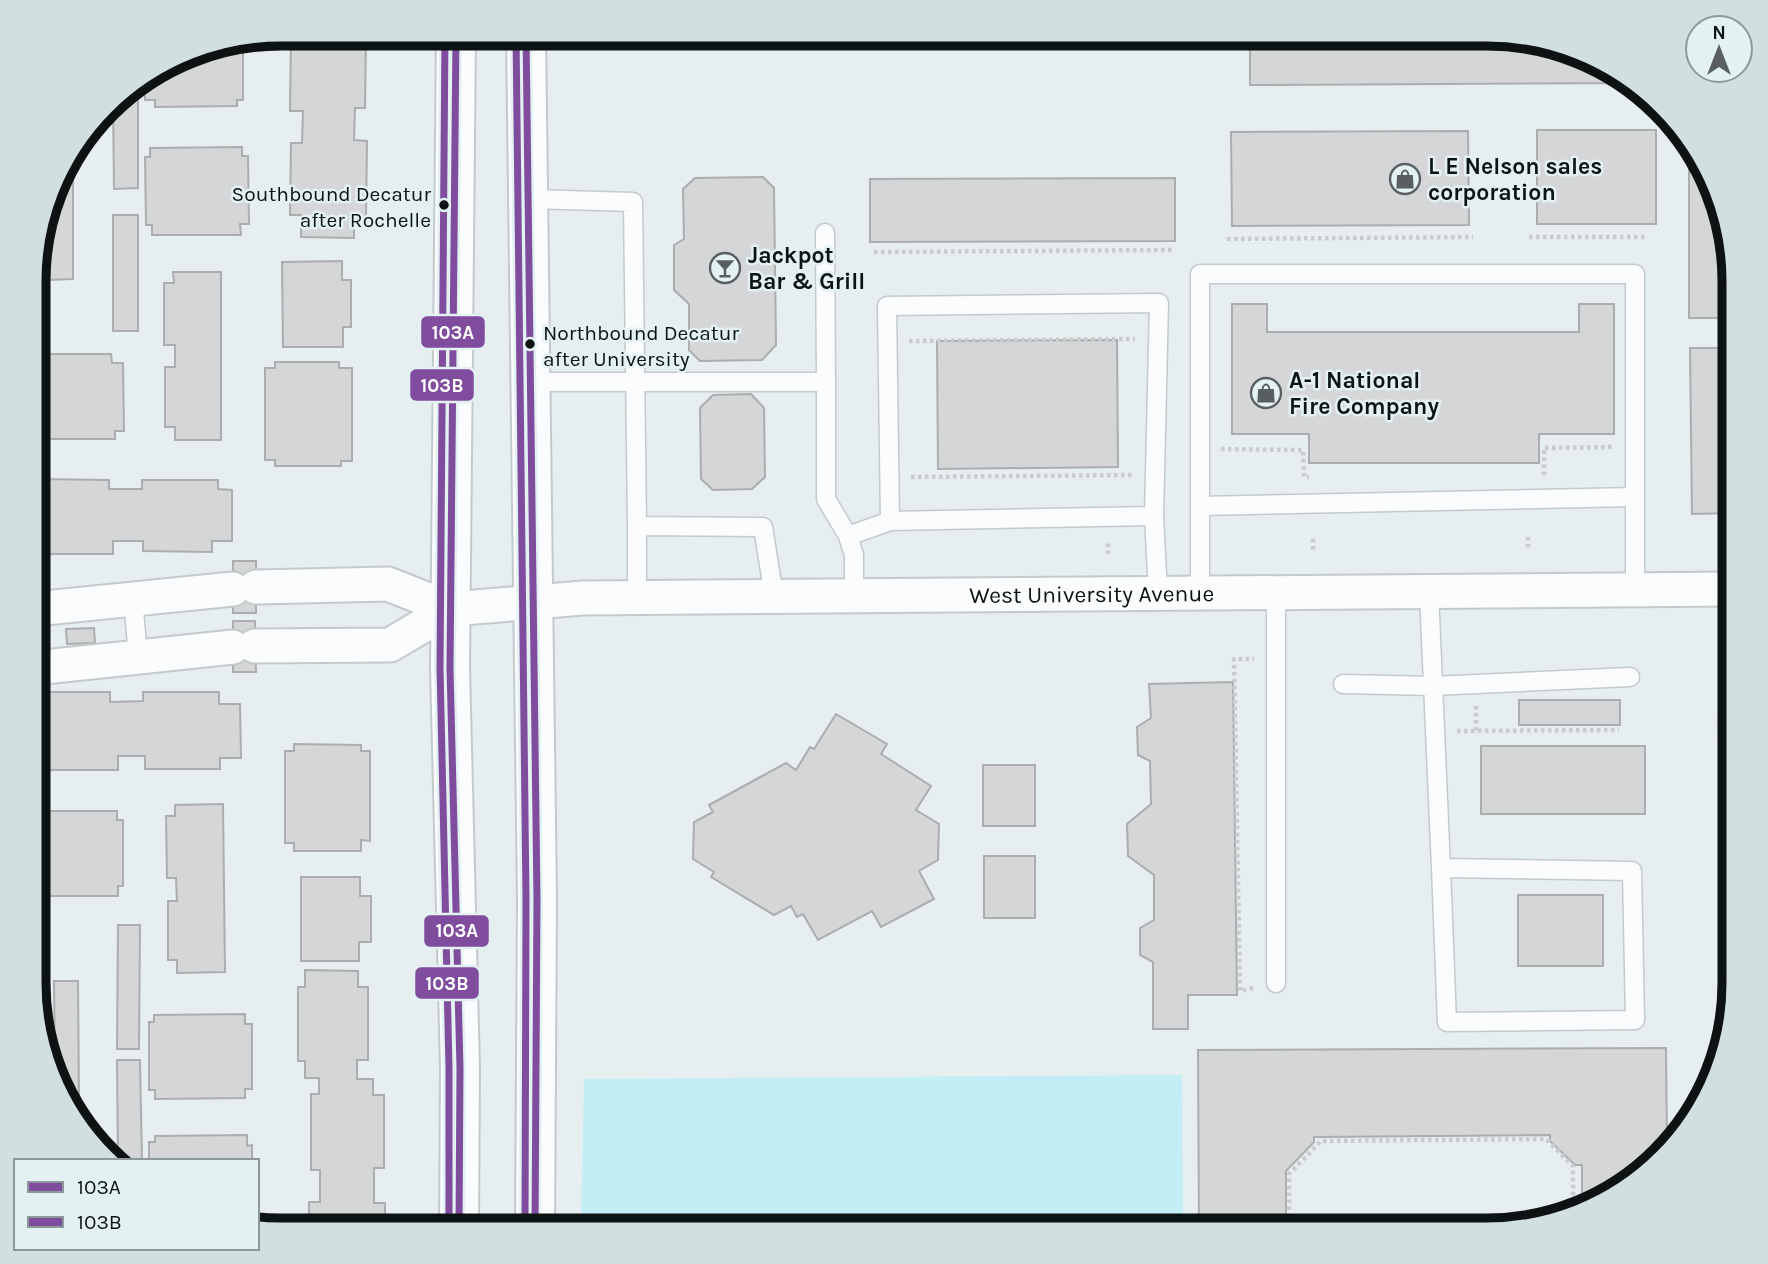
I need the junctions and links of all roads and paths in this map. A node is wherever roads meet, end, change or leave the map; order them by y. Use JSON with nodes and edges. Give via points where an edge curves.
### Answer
{"nodes":[{"id":1,"x":456,"y":46,"type":"edge"},
{"id":2,"x":526,"y":46,"type":"edge"},
{"id":3,"x":530,"y":199,"type":"junction"},
{"id":4,"x":825,"y":233,"type":"dead end"},
{"id":5,"x":1473,"y":237,"type":"dead end"},
{"id":6,"x":1529,"y":237,"type":"dead end"},
{"id":7,"x":1645,"y":237,"type":"dead end"},
{"id":8,"x":1227,"y":239,"type":"dead end"},
{"id":9,"x":1174,"y":250,"type":"dead end"},
{"id":10,"x":874,"y":252,"type":"dead end"},
{"id":11,"x":1146,"y":340,"type":"dead end"},
{"id":12,"x":904,"y":341,"type":"dead end"},
{"id":13,"x":532,"y":382,"type":"junction"},
{"id":14,"x":635,"y":382,"type":"junction"},
{"id":15,"x":826,"y":382,"type":"junction"},
{"id":16,"x":1624,"y":447,"type":"dead end"},
{"id":17,"x":1217,"y":449,"type":"dead end"},
{"id":18,"x":1145,"y":475,"type":"dead end"},
{"id":19,"x":1532,"y":476,"type":"dead end"},
{"id":20,"x":1317,"y":477,"type":"dead end"},
{"id":21,"x":889,"y":478,"type":"junction"},
{"id":22,"x":1635,"y":497,"type":"junction"},
{"id":23,"x":1200,"y":506,"type":"junction"},
{"id":24,"x":1154,"y":516,"type":"junction"},
{"id":25,"x":890,"y":521,"type":"junction"},
{"id":26,"x":637,"y":526,"type":"junction"},
{"id":27,"x":1108,"y":535,"type":"dead end"},
{"id":28,"x":848,"y":536,"type":"junction"},
{"id":29,"x":1528,"y":537,"type":"dead end"},
{"id":30,"x":1313,"y":539,"type":"dead end"},
{"id":31,"x":1528,"y":551,"type":"dead end"},
{"id":32,"x":1313,"y":552,"type":"dead end"},
{"id":33,"x":1108,"y":554,"type":"dead end"},
{"id":34,"x":1722,"y":589,"type":"edge"},
{"id":35,"x":1635,"y":590,"type":"junction"},
{"id":36,"x":1429,"y":592,"type":"junction"},
{"id":37,"x":1276,"y":593,"type":"junction"},
{"id":38,"x":1157,"y":594,"type":"junction"},
{"id":39,"x":1200,"y":594,"type":"junction"},
{"id":40,"x":774,"y":596,"type":"junction"},
{"id":41,"x":854,"y":596,"type":"junction"},
{"id":42,"x":637,"y":597,"type":"junction"},
{"id":43,"x":133,"y":599,"type":"junction"},
{"id":44,"x":534,"y":603,"type":"junction"},
{"id":45,"x":46,"y":608,"type":"edge"},
{"id":46,"x":451,"y":609,"type":"junction"},
{"id":47,"x":138,"y":656,"type":"junction"},
{"id":48,"x":1276,"y":660,"type":"junction"},
{"id":49,"x":46,"y":667,"type":"edge"},
{"id":50,"x":1630,"y":677,"type":"dead end"},
{"id":51,"x":1343,"y":684,"type":"dead end"},
{"id":52,"x":1433,"y":686,"type":"junction"},
{"id":53,"x":1476,"y":702,"type":"dead end"},
{"id":54,"x":1619,"y":730,"type":"dead end"},
{"id":55,"x":1435,"y":731,"type":"junction"},
{"id":56,"x":1476,"y":731,"type":"junction"},
{"id":57,"x":1441,"y":868,"type":"junction"},
{"id":58,"x":1276,"y":983,"type":"joint"},
{"id":59,"x":1573,"y":1202,"type":"edge"},
{"id":60,"x":459,"y":1218,"type":"edge"},
{"id":61,"x":536,"y":1218,"type":"edge"},
{"id":62,"x":1289,"y":1219,"type":"edge"}],
"edges":[{"from":1,"to":46,"type":"main road"},
{"from":2,"to":3,"type":"main road"},
{"from":3,"to":13,"type":"main road"},
{"from":3,"to":14,"type":"lane","via":[[633,202]]},
{"from":4,"to":15,"type":"lane"},
{"from":5,"to":8,"type":"path"},
{"from":6,"to":7,"type":"path"},
{"from":9,"to":10,"type":"path"},
{"from":11,"to":12,"type":"path"},
{"from":13,"to":14,"type":"lane"},
{"from":13,"to":44,"type":"main road"},
{"from":14,"to":15,"type":"lane"},
{"from":14,"to":26,"type":"lane"},
{"from":15,"to":28,"type":"lane","via":[[826,499]]},
{"from":16,"to":19,"type":"path","via":[[1544,448],[1544,476]]},
{"from":17,"to":20,"type":"path","via":[[1303,450],[1304,477]]},
{"from":18,"to":21,"type":"path"},
{"from":21,"to":24,"type":"lane","via":[[887,306],[1159,303]]},
{"from":21,"to":25,"type":"lane"},
{"from":22,"to":23,"type":"lane"},
{"from":22,"to":23,"type":"lane","via":[[1635,274],[1200,274]]},
{"from":22,"to":35,"type":"lane"},
{"from":23,"to":39,"type":"lane"},
{"from":24,"to":25,"type":"lane"},
{"from":24,"to":38,"type":"lane"},
{"from":25,"to":28,"type":"lane"},
{"from":26,"to":40,"type":"lane","via":[[763,527]]},
{"from":26,"to":42,"type":"lane"},
{"from":27,"to":33,"type":"path"},
{"from":28,"to":41,"type":"lane","via":[[854,555]]},
{"from":29,"to":31,"type":"path"},
{"from":30,"to":32,"type":"path"},
{"from":34,"to":35,"type":"street","name":"West University Avenue"},
{"from":35,"to":36,"type":"street","name":"West University Avenue"},
{"from":36,"to":37,"type":"street","name":"West University Avenue"},
{"from":36,"to":52,"type":"lane"},
{"from":37,"to":39,"type":"street","name":"West University Avenue"},
{"from":37,"to":48,"type":"lane"},
{"from":38,"to":39,"type":"street","name":"West University Avenue"},
{"from":38,"to":41,"type":"street","name":"West University Avenue"},
{"from":40,"to":41,"type":"street","name":"West University Avenue"},
{"from":40,"to":42,"type":"street","name":"West University Avenue"},
{"from":42,"to":44,"type":"street","name":"West University Avenue"},
{"from":43,"to":45,"type":"street"},
{"from":43,"to":46,"type":"street","via":[[244,588],[388,584]]},
{"from":43,"to":47,"type":"lane"},
{"from":44,"to":46,"type":"street","name":"West University Avenue"},
{"from":44,"to":61,"type":"main road"},
{"from":46,"to":47,"type":"street","via":[[390,645],[244,646]]},
{"from":46,"to":60,"type":"main road"},
{"from":47,"to":49,"type":"street"},
{"from":48,"to":58,"type":"lane"},
{"from":48,"to":58,"type":"path","via":[[1234,659],[1240,991]]},
{"from":50,"to":52,"type":"lane"},
{"from":51,"to":52,"type":"lane"},
{"from":52,"to":55,"type":"lane"},
{"from":53,"to":56,"type":"path"},
{"from":54,"to":56,"type":"path"},
{"from":55,"to":56,"type":"path"},
{"from":55,"to":57,"type":"lane"},
{"from":57,"to":57,"type":"lane","via":[[1632,871],[1635,1020],[1447,1022]]},
{"from":59,"to":62,"type":"path","via":[[1573,1166],[1546,1139],[1321,1141],[1289,1174]]}]}
